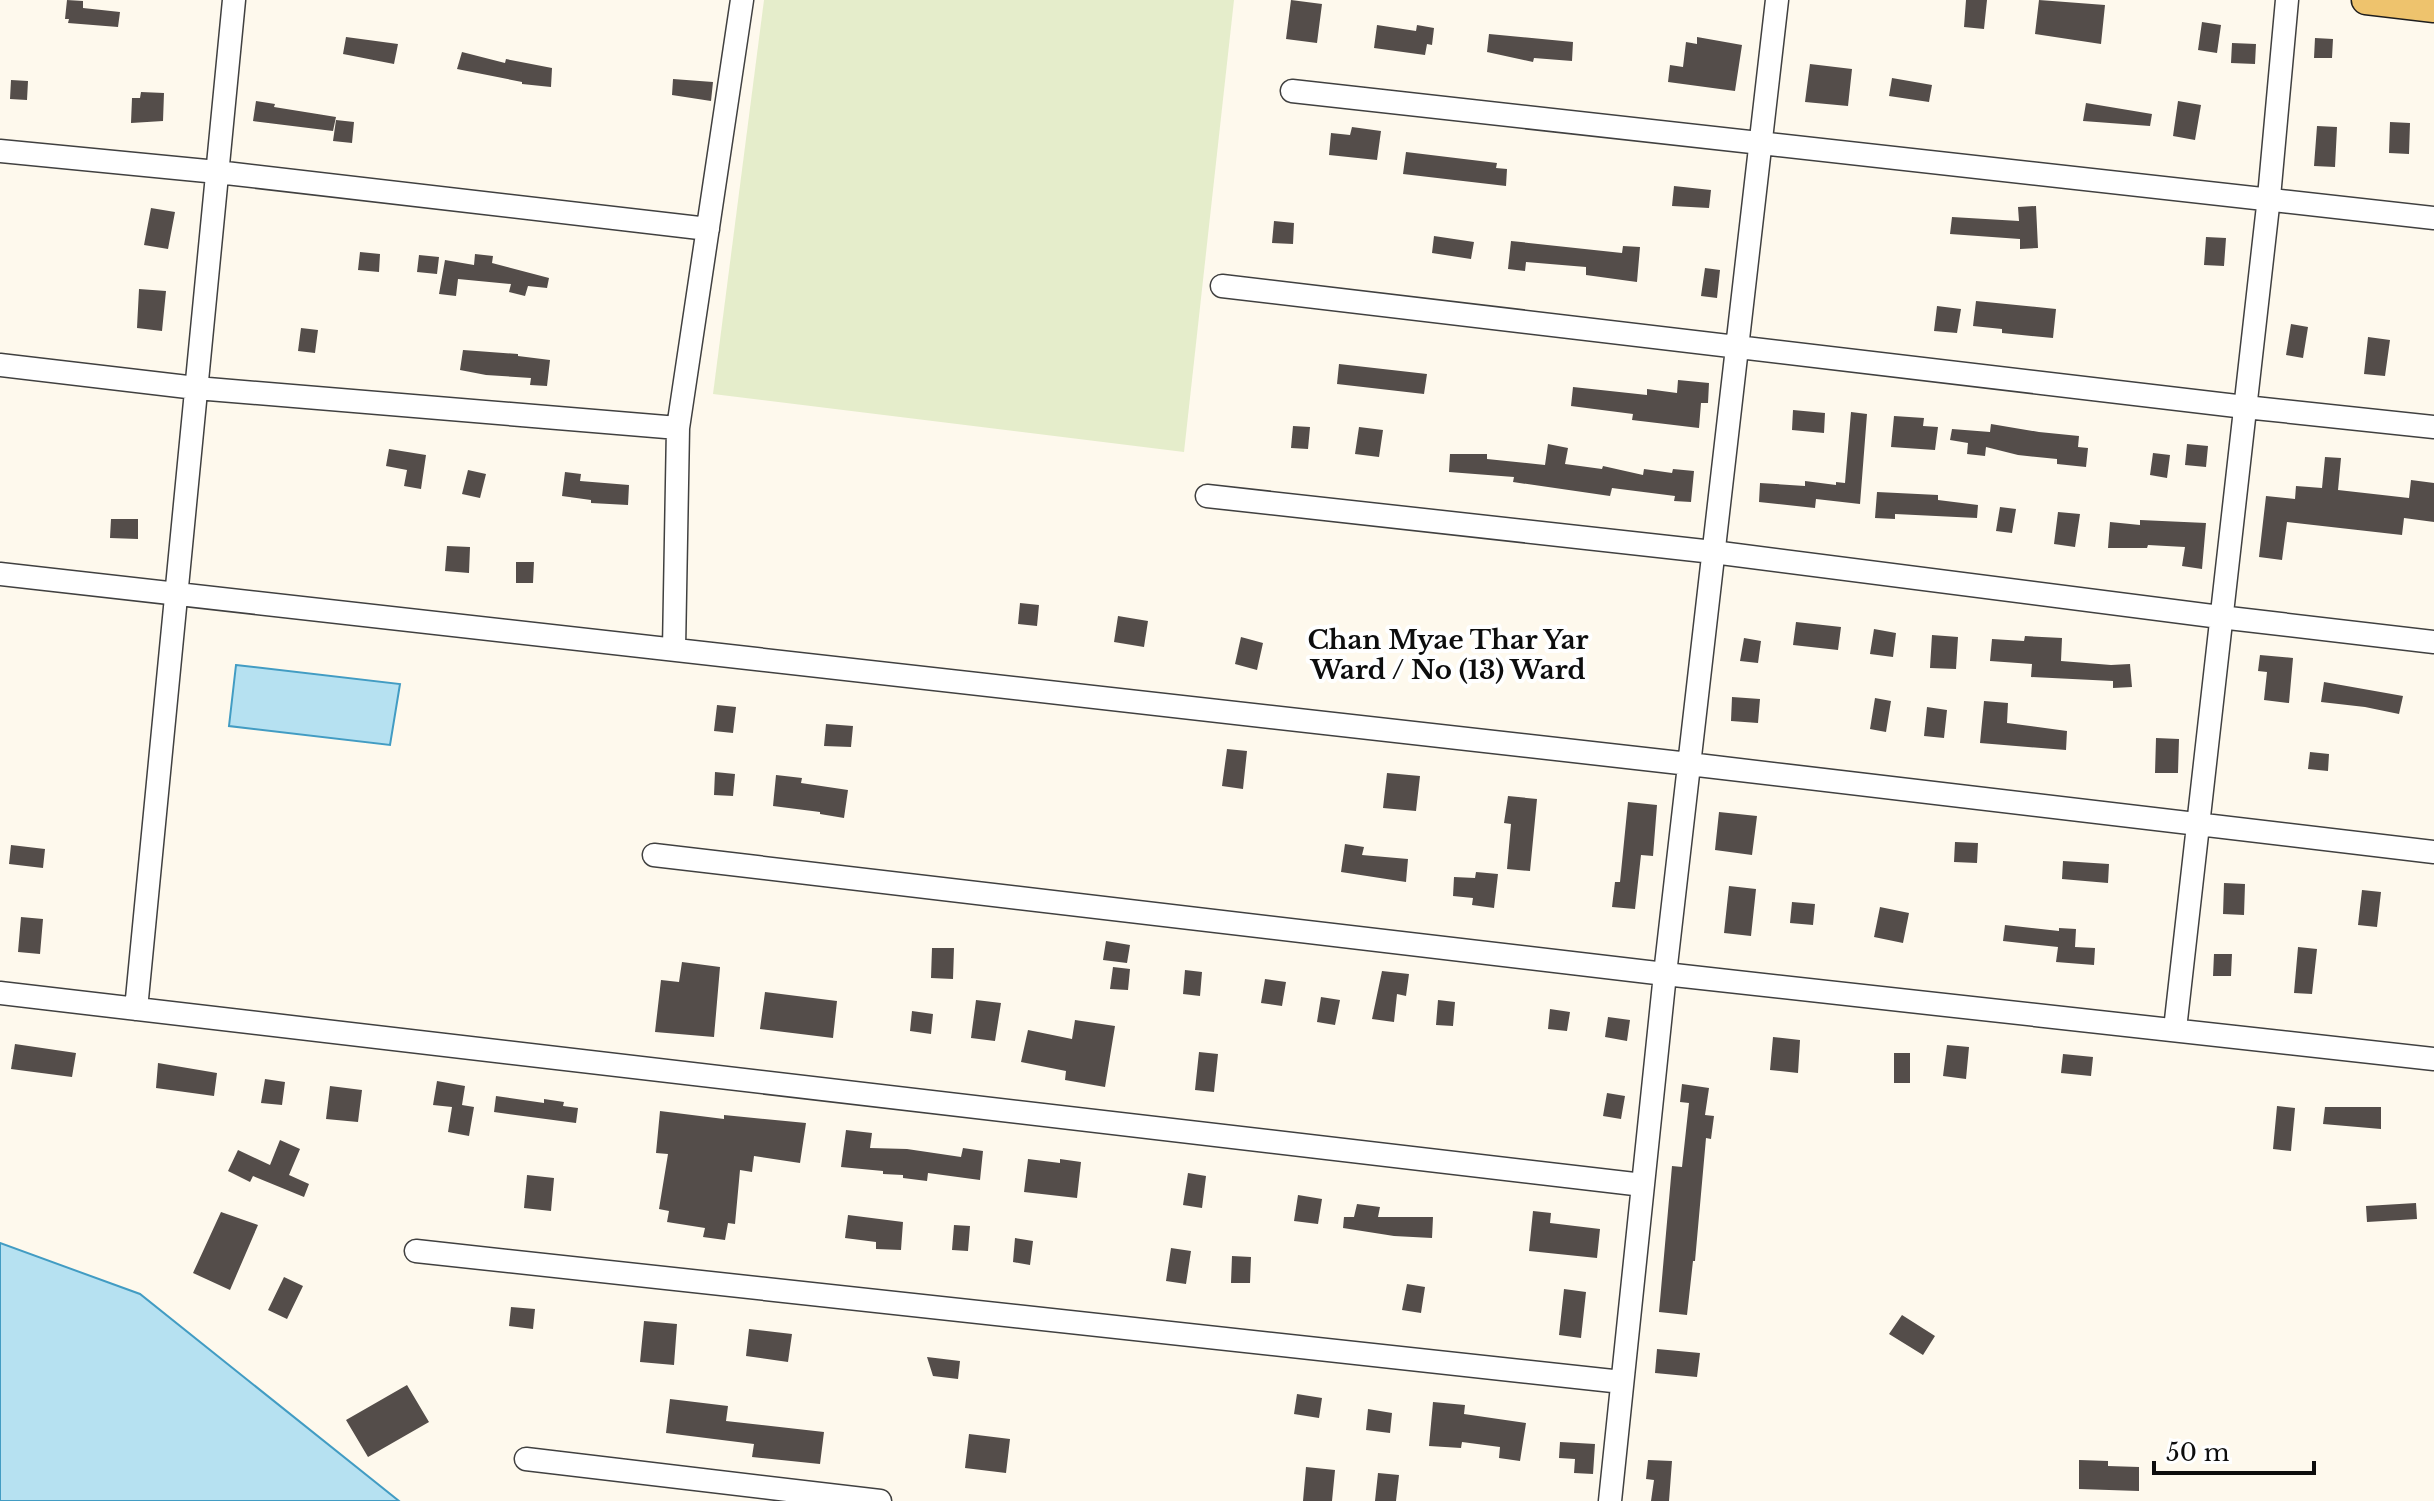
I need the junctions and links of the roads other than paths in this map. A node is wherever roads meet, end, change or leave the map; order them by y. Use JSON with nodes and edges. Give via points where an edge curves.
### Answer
{"nodes":[{"id":1,"x":234,"y":0,"type":"edge"},
{"id":2,"x":742,"y":0,"type":"edge"},
{"id":3,"x":1777,"y":0,"type":"edge"},
{"id":4,"x":2287,"y":0,"type":"edge"},
{"id":5,"x":2366,"y":0,"type":"edge"},
{"id":6,"x":2434,"y":8,"type":"edge"},
{"id":7,"x":1292,"y":91,"type":"dead end"},
{"id":8,"x":1761,"y":144,"type":"junction"},
{"id":9,"x":0,"y":151,"type":"edge"},
{"id":10,"x":217,"y":172,"type":"junction"},
{"id":11,"x":2269,"y":197,"type":"junction"},
{"id":12,"x":2434,"y":218,"type":"edge"},
{"id":13,"x":708,"y":229,"type":"junction"},
{"id":14,"x":1222,"y":286,"type":"dead end"},
{"id":15,"x":1737,"y":347,"type":"junction"},
{"id":16,"x":0,"y":365,"type":"edge"},
{"id":17,"x":196,"y":388,"type":"junction"},
{"id":18,"x":2245,"y":407,"type":"junction"},
{"id":19,"x":2434,"y":427,"type":"edge"},
{"id":20,"x":678,"y":428,"type":"junction"},
{"id":21,"x":1207,"y":496,"type":"dead end"},
{"id":22,"x":1713,"y":552,"type":"junction"},
{"id":23,"x":0,"y":574,"type":"edge"},
{"id":24,"x":176,"y":592,"type":"junction"},
{"id":25,"x":2220,"y":617,"type":"junction"},
{"id":26,"x":2434,"y":642,"type":"edge"},
{"id":27,"x":674,"y":649,"type":"junction"},
{"id":28,"x":1689,"y":764,"type":"junction"},
{"id":29,"x":2199,"y":825,"type":"junction"},
{"id":30,"x":2434,"y":852,"type":"edge"},
{"id":31,"x":654,"y":855,"type":"dead end"},
{"id":32,"x":1665,"y":974,"type":"junction"},
{"id":33,"x":0,"y":993,"type":"edge"},
{"id":34,"x":136,"y":1009,"type":"junction"},
{"id":35,"x":2175,"y":1029,"type":"junction"},
{"id":36,"x":2434,"y":1059,"type":"edge"},
{"id":37,"x":1643,"y":1185,"type":"junction"},
{"id":38,"x":416,"y":1251,"type":"dead end"},
{"id":39,"x":1622,"y":1382,"type":"junction"},
{"id":40,"x":526,"y":1459,"type":"dead end"},
{"id":41,"x":880,"y":1501,"type":"edge"},
{"id":42,"x":1610,"y":1501,"type":"edge"}],
"edges":[{"from":1,"to":10,"type":"street"},
{"from":2,"to":13,"type":"street"},
{"from":3,"to":8,"type":"street"},
{"from":4,"to":11,"type":"street"},
{"from":5,"to":6,"type":"main road"},
{"from":7,"to":8,"type":"street"},
{"from":8,"to":11,"type":"street"},
{"from":8,"to":15,"type":"street"},
{"from":9,"to":10,"type":"street"},
{"from":10,"to":13,"type":"street"},
{"from":10,"to":17,"type":"street"},
{"from":11,"to":12,"type":"street"},
{"from":11,"to":18,"type":"street"},
{"from":13,"to":20,"type":"street"},
{"from":14,"to":15,"type":"street"},
{"from":15,"to":18,"type":"street"},
{"from":15,"to":22,"type":"street"},
{"from":16,"to":17,"type":"street"},
{"from":17,"to":20,"type":"street"},
{"from":17,"to":24,"type":"street"},
{"from":18,"to":19,"type":"street"},
{"from":18,"to":25,"type":"street"},
{"from":20,"to":27,"type":"street"},
{"from":21,"to":22,"type":"street"},
{"from":22,"to":25,"type":"street"},
{"from":22,"to":28,"type":"street"},
{"from":23,"to":24,"type":"street"},
{"from":24,"to":27,"type":"street"},
{"from":24,"to":34,"type":"street"},
{"from":25,"to":26,"type":"street"},
{"from":25,"to":29,"type":"street"},
{"from":27,"to":28,"type":"street"},
{"from":28,"to":29,"type":"street"},
{"from":28,"to":32,"type":"street"},
{"from":29,"to":30,"type":"street"},
{"from":29,"to":35,"type":"street"},
{"from":31,"to":32,"type":"street"},
{"from":32,"to":35,"type":"street"},
{"from":32,"to":37,"type":"street"},
{"from":33,"to":34,"type":"street"},
{"from":34,"to":37,"type":"street"},
{"from":35,"to":36,"type":"street"},
{"from":37,"to":39,"type":"street"},
{"from":38,"to":39,"type":"street"},
{"from":39,"to":42,"type":"street"},
{"from":40,"to":41,"type":"street"}]}
